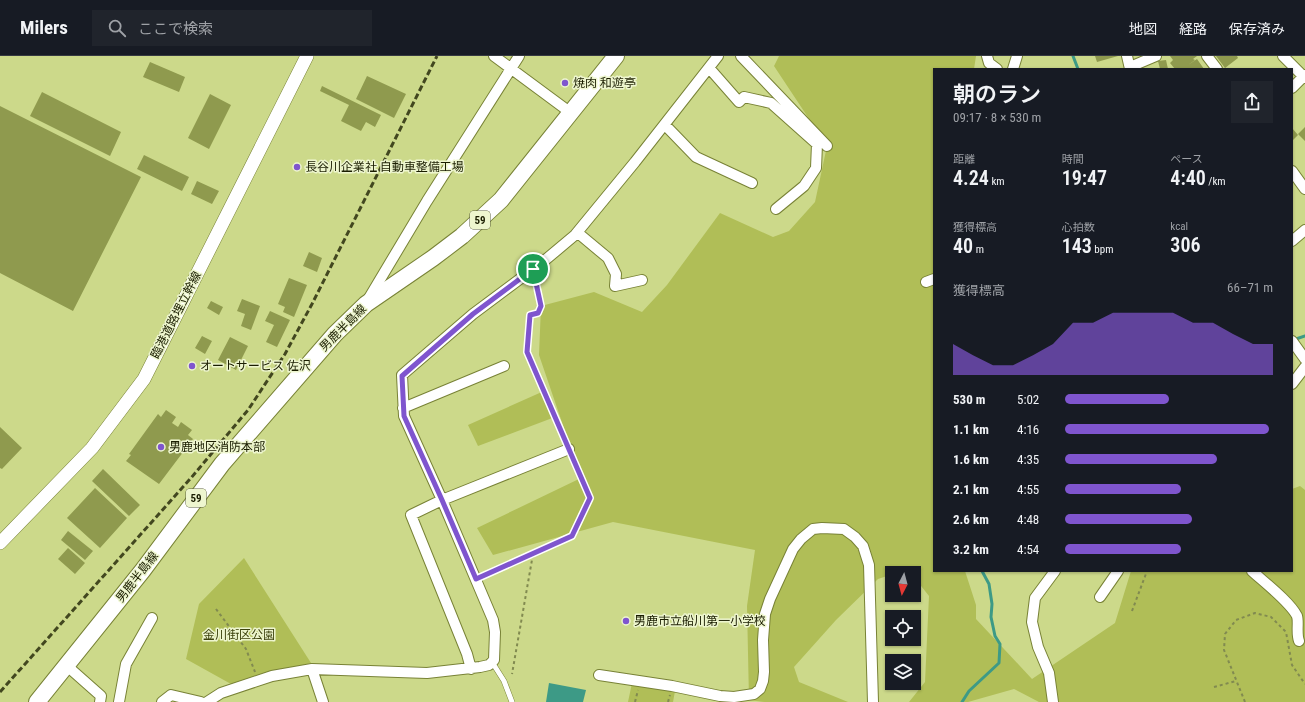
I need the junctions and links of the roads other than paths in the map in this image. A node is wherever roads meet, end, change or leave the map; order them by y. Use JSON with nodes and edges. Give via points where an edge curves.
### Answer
{"nodes":[{"id":1,"x":308,"y":56,"type":"edge"},
{"id":2,"x":494,"y":56,"type":"edge"},
{"id":3,"x":519,"y":56,"type":"edge"},
{"id":4,"x":616,"y":56,"type":"edge"},
{"id":5,"x":718,"y":56,"type":"edge"},
{"id":6,"x":741,"y":56,"type":"edge"},
{"id":7,"x":987,"y":56,"type":"edge"},
{"id":8,"x":1018,"y":56,"type":"edge"},
{"id":9,"x":1126,"y":56,"type":"edge"},
{"id":10,"x":1156,"y":56,"type":"edge"},
{"id":11,"x":1207,"y":56,"type":"edge"},
{"id":12,"x":1283,"y":56,"type":"edge"},
{"id":13,"x":510,"y":68,"type":"junction"},
{"id":14,"x":996,"y":68,"type":"edge"},
{"id":15,"x":1013,"y":68,"type":"edge"},
{"id":16,"x":1130,"y":68,"type":"edge"},
{"id":17,"x":1216,"y":68,"type":"edge"},
{"id":18,"x":710,"y":69,"type":"junction"},
{"id":19,"x":1305,"y":77,"type":"edge"},
{"id":20,"x":1293,"y":87,"type":"edge"},
{"id":21,"x":572,"y":113,"type":"junction"},
{"id":22,"x":665,"y":125,"type":"junction"},
{"id":23,"x":827,"y":146,"type":"dead end"},
{"id":24,"x":1293,"y":172,"type":"edge"},
{"id":25,"x":752,"y":182,"type":"dead end"},
{"id":26,"x":1305,"y":189,"type":"edge"},
{"id":27,"x":776,"y":209,"type":"dead end"},
{"id":28,"x":1305,"y":230,"type":"edge"},
{"id":29,"x":578,"y":233,"type":"junction"},
{"id":30,"x":1293,"y":240,"type":"edge"},
{"id":31,"x":642,"y":280,"type":"dead end"},
{"id":32,"x":366,"y":304,"type":"junction"},
{"id":33,"x":1297,"y":343,"type":"edge"},
{"id":34,"x":1305,"y":359,"type":"edge"},
{"id":35,"x":504,"y":366,"type":"dead end"},
{"id":36,"x":1305,"y":367,"type":"edge"},
{"id":37,"x":1293,"y":383,"type":"edge"},
{"id":38,"x":403,"y":408,"type":"junction"},
{"id":39,"x":569,"y":448,"type":"road end"},
{"id":40,"x":442,"y":500,"type":"junction"},
{"id":41,"x":0,"y":543,"type":"edge"},
{"id":42,"x":1054,"y":572,"type":"edge"},
{"id":43,"x":1117,"y":572,"type":"edge"},
{"id":44,"x":1253,"y":572,"type":"edge"},
{"id":45,"x":1100,"y":597,"type":"dead end"},
{"id":46,"x":152,"y":618,"type":"dead end"},
{"id":47,"x":1299,"y":641,"type":"dead end"},
{"id":48,"x":492,"y":662,"type":"junction"},
{"id":49,"x":66,"y":665,"type":"junction"},
{"id":50,"x":471,"y":668,"type":"junction"},
{"id":51,"x":312,"y":669,"type":"junction"},
{"id":52,"x":599,"y":675,"type":"dead end"},
{"id":53,"x":37,"y":702,"type":"edge"},
{"id":54,"x":100,"y":702,"type":"edge"},
{"id":55,"x":119,"y":702,"type":"edge"},
{"id":56,"x":162,"y":702,"type":"edge"},
{"id":57,"x":201,"y":702,"type":"edge"},
{"id":58,"x":207,"y":702,"type":"edge"},
{"id":59,"x":323,"y":702,"type":"edge"},
{"id":60,"x":512,"y":702,"type":"edge"},
{"id":61,"x":872,"y":702,"type":"edge"},
{"id":62,"x":1053,"y":702,"type":"edge"}],
"edges":[{"from":1,"to":41,"type":"street","name":"臨港道路埋立幹線","via":[[144,379],[92,448]]},
{"from":2,"to":13,"type":"street"},
{"from":3,"to":13,"type":"street"},
{"from":4,"to":21,"type":"main road","name":"男鹿半島線","number":"59"},
{"from":5,"to":18,"type":"street"},
{"from":6,"to":23,"type":"street"},
{"from":7,"to":14,"type":"street","via":[[989,63]]},
{"from":8,"to":15,"type":"street"},
{"from":9,"to":16,"type":"street"},
{"from":10,"to":16,"type":"street"},
{"from":11,"to":17,"type":"street"},
{"from":12,"to":19,"type":"street"},
{"from":13,"to":21,"type":"street"},
{"from":13,"to":32,"type":"street"},
{"from":18,"to":22,"type":"street"},
{"from":18,"to":27,"type":"street","via":[[739,102],[744,97],[771,103],[817,144],[816,168],[804,186]]},
{"from":19,"to":20,"type":"street"},
{"from":21,"to":32,"type":"main road","name":"男鹿半島線","number":"59","via":[[501,200],[439,254]]},
{"from":22,"to":25,"type":"street","via":[[696,157]]},
{"from":22,"to":29,"type":"street"},
{"from":24,"to":26,"type":"street"},
{"from":28,"to":30,"type":"street"},
{"from":29,"to":31,"type":"street","via":[[608,258],[616,274],[615,286]]},
{"from":29,"to":38,"type":"street","via":[[473,314],[402,376]]},
{"from":32,"to":49,"type":"main road","name":"男鹿半島線","number":"59","via":[[335,334],[222,464],[143,570]]},
{"from":33,"to":34,"type":"street"},
{"from":35,"to":38,"type":"street"},
{"from":36,"to":37,"type":"street"},
{"from":38,"to":40,"type":"street","via":[[404,416]]},
{"from":39,"to":40,"type":"street"},
{"from":40,"to":48,"type":"street","via":[[493,620],[495,632]]},
{"from":40,"to":50,"type":"street","via":[[412,515]]},
{"from":42,"to":62,"type":"street","via":[[1036,598],[1032,622],[1038,648],[1049,673]]},
{"from":43,"to":45,"type":"street"},
{"from":44,"to":47,"type":"street","via":[[1290,606],[1298,617],[1296,634]]},
{"from":46,"to":55,"type":"street","via":[[126,664]]},
{"from":48,"to":50,"type":"street","via":[[489,665]]},
{"from":48,"to":60,"type":"lane","via":[[504,681]]},
{"from":49,"to":53,"type":"main road","name":"男鹿半島線","number":"59"},
{"from":49,"to":54,"type":"street","via":[[101,696]]},
{"from":50,"to":51,"type":"street","via":[[427,673]]},
{"from":51,"to":58,"type":"street","via":[[272,676],[221,692]]},
{"from":51,"to":59,"type":"street"},
{"from":52,"to":61,"type":"street","via":[[720,696],[754,694],[760,689],[764,672],[765,614],[792,549],[813,529],[844,529],[863,546],[869,565]]},
{"from":56,"to":57,"type":"street","via":[[171,695]]}]}
